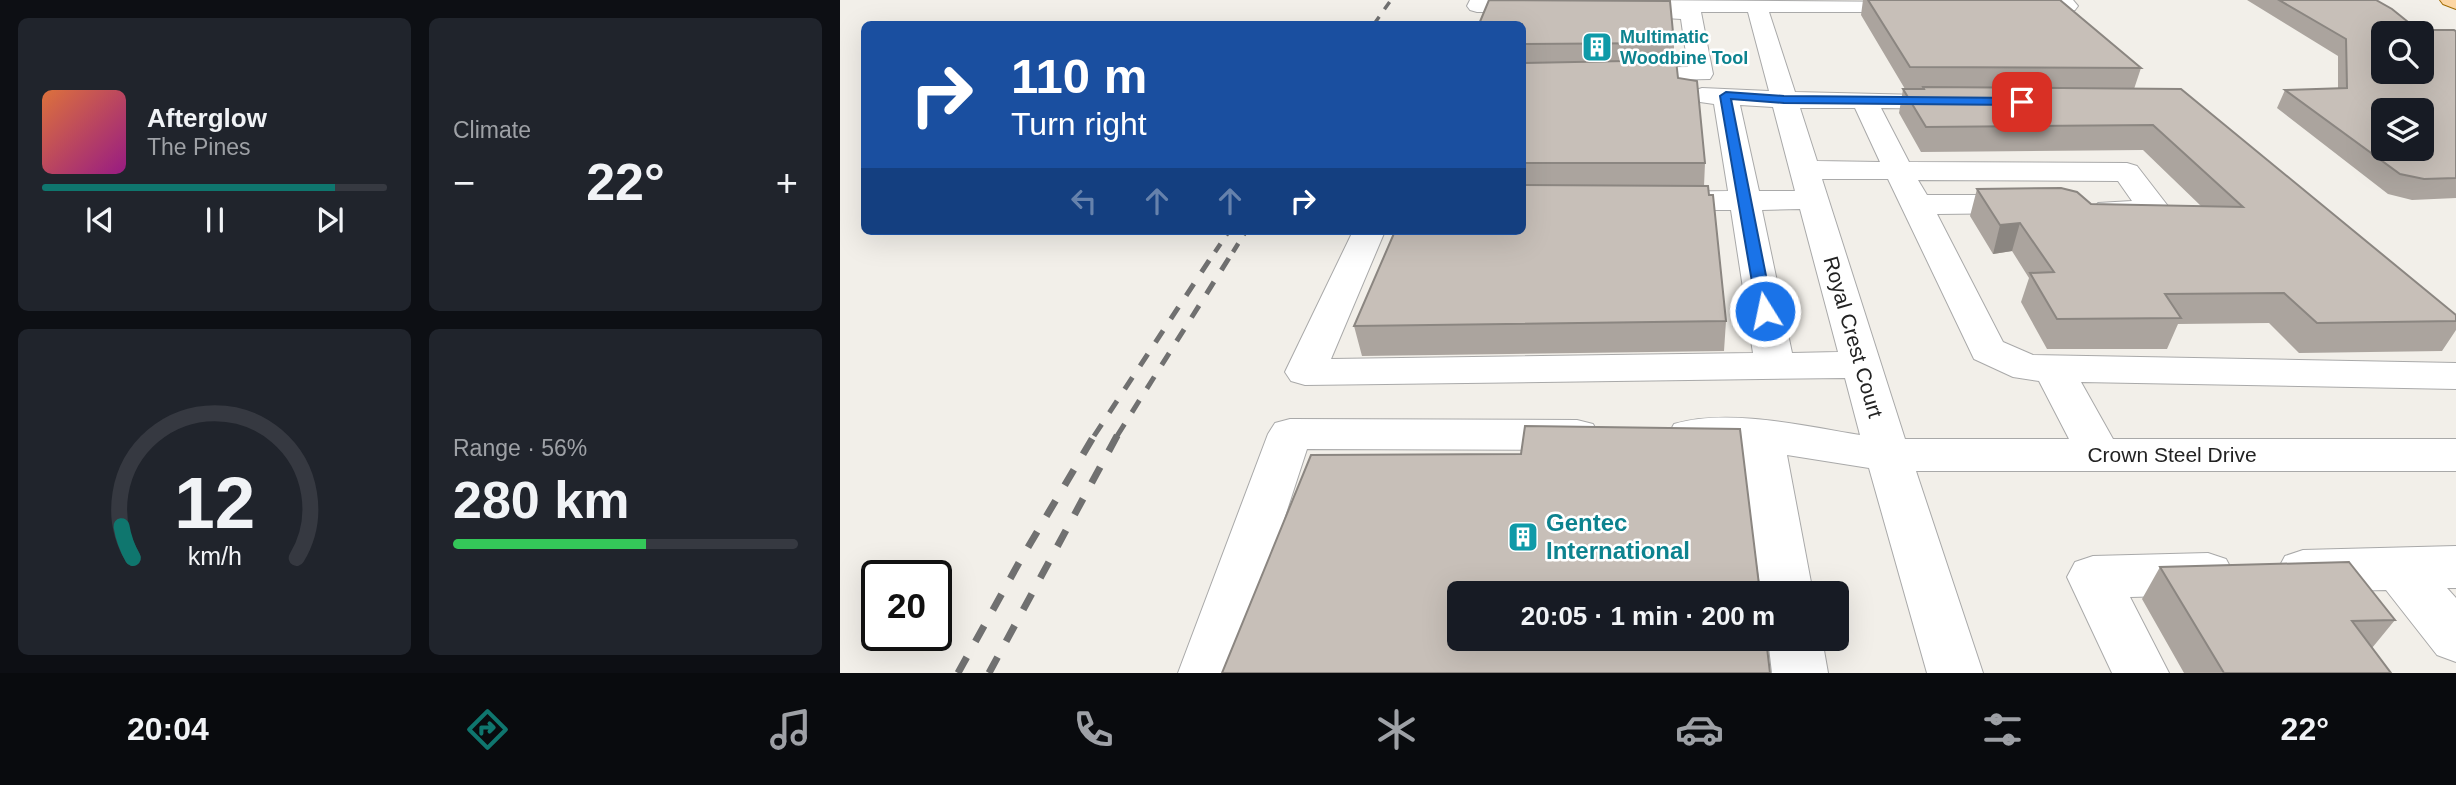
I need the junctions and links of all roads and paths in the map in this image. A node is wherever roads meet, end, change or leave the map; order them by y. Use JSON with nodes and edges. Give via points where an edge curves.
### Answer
{"nodes":[{"id":1,"x":1480,"y":0,"type":"edge"},
{"id":2,"x":2060,"y":0,"type":"edge"},
{"id":3,"x":2450,"y":0,"type":"edge"},
{"id":4,"x":1756,"y":3,"type":"edge"},
{"id":5,"x":1819,"y":3,"type":"edge"},
{"id":6,"x":2456,"y":3,"type":"edge"},
{"id":7,"x":1930,"y":6,"type":"edge"},
{"id":8,"x":1999,"y":6,"type":"edge"},
{"id":9,"x":1462,"y":21,"type":"edge"},
{"id":10,"x":1526,"y":76,"type":"edge"},
{"id":11,"x":1526,"y":96,"type":"edge"},
{"id":12,"x":1726,"y":96,"type":"junction"},
{"id":13,"x":1784,"y":100,"type":"junction"},
{"id":14,"x":1864,"y":100,"type":"junction"},
{"id":15,"x":1974,"y":101,"type":"edge"},
{"id":16,"x":1897,"y":171,"type":"junction"},
{"id":17,"x":1809,"y":185,"type":"junction"},
{"id":18,"x":1634,"y":201,"type":"edge"},
{"id":19,"x":1745,"y":201,"type":"junction"},
{"id":20,"x":1914,"y":205,"type":"junction"},
{"id":21,"x":1367,"y":235,"type":"edge"},
{"id":22,"x":1861,"y":365,"type":"junction"},
{"id":23,"x":1775,"y":366,"type":"junction"},
{"id":24,"x":2053,"y":369,"type":"junction"},
{"id":25,"x":2456,"y":376,"type":"edge"},
{"id":26,"x":1761,"y":435,"type":"junction"},
{"id":27,"x":1888,"y":455,"type":"junction"},
{"id":28,"x":2100,"y":455,"type":"junction"},
{"id":29,"x":2456,"y":455,"type":"edge"},
{"id":30,"x":2456,"y":567,"type":"edge"},
{"id":31,"x":2399,"y":568,"type":"junction"},
{"id":32,"x":1785,"y":581,"type":"edge"},
{"id":33,"x":2456,"y":638,"type":"edge"},
{"id":34,"x":1797,"y":651,"type":"edge"},
{"id":35,"x":1206,"y":673,"type":"edge"},
{"id":36,"x":1800,"y":673,"type":"edge"},
{"id":37,"x":1955,"y":673,"type":"edge"},
{"id":38,"x":2141,"y":673,"type":"edge"}],
"edges":[{"from":1,"to":9,"type":"street","via":[[1477,6],[1553,6],[1552,13],[1465,14]]},
{"from":2,"to":8,"type":"street","via":[[2068,6]]},
{"from":3,"to":6,"type":"main road"},
{"from":4,"to":5,"type":"street"},
{"from":4,"to":10,"type":"street","via":[[1606,9],[1691,13],[1701,74]]},
{"from":4,"to":13,"type":"street","name":"Royal Crest Court"},
{"from":5,"to":7,"type":"street"},
{"from":11,"to":12,"type":"street"},
{"from":12,"to":13,"type":"street"},
{"from":12,"to":19,"type":"street"},
{"from":13,"to":14,"type":"street"},
{"from":13,"to":17,"type":"street","name":"Royal Crest Court"},
{"from":14,"to":15,"type":"street"},
{"from":14,"to":16,"type":"street"},
{"from":16,"to":17,"type":"street"},
{"from":16,"to":20,"type":"street"},
{"from":16,"to":20,"type":"street","via":[[2127,172],[2155,209]]},
{"from":17,"to":19,"type":"street"},
{"from":17,"to":22,"type":"street","name":"Royal Crest Court"},
{"from":18,"to":19,"type":"street"},
{"from":19,"to":23,"type":"street"},
{"from":20,"to":24,"type":"street","via":[[1988,351],[2027,368]]},
{"from":21,"to":23,"type":"street","via":[[1305,372]]},
{"from":22,"to":23,"type":"street"},
{"from":22,"to":27,"type":"street","name":"Royal Crest Court"},
{"from":24,"to":25,"type":"street"},
{"from":24,"to":28,"type":"street"},
{"from":26,"to":27,"type":"street","name":"Crown Steel Drive"},
{"from":26,"to":32,"type":"street"},
{"from":26,"to":35,"type":"street","name":"Crown Steel Drive","via":[[1290,434]]},
{"from":27,"to":28,"type":"street","name":"Crown Steel Drive"},
{"from":27,"to":37,"type":"street","name":"Royal Crest Court"},
{"from":28,"to":29,"type":"street","name":"Crown Steel Drive"},
{"from":30,"to":31,"type":"street"},
{"from":31,"to":33,"type":"street"},
{"from":31,"to":38,"type":"street","via":[[2093,577]]},
{"from":34,"to":36,"type":"street"}]}
